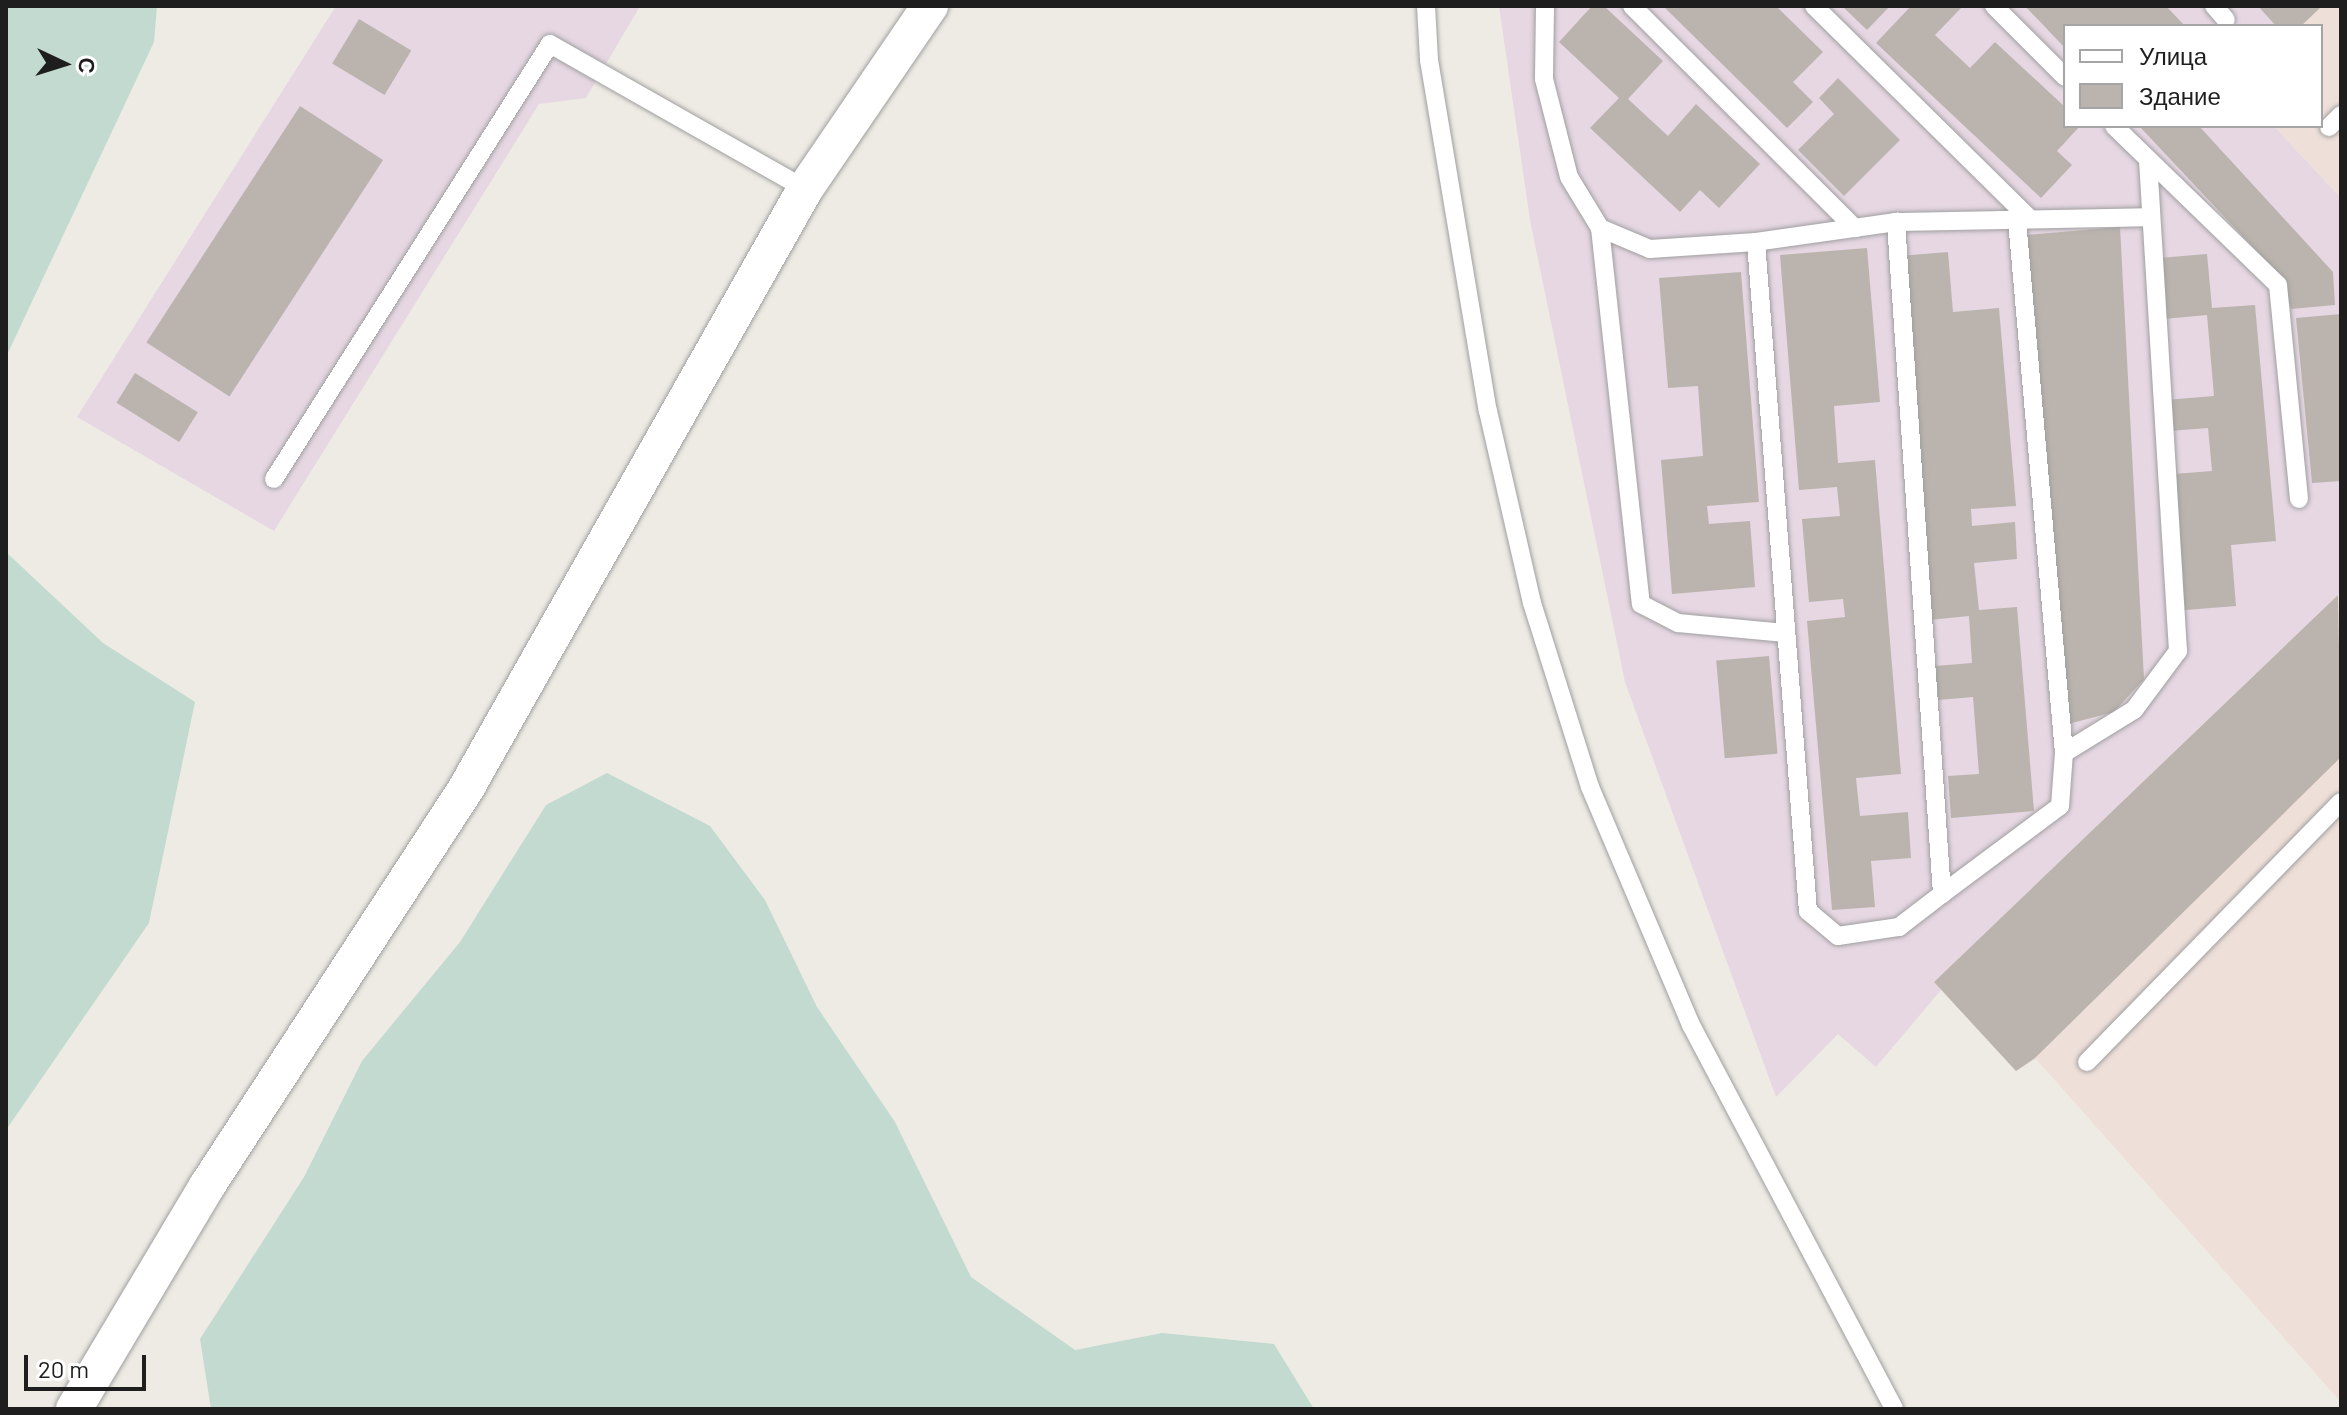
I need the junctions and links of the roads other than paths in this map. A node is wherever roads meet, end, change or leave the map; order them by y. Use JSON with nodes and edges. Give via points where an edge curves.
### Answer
{"nodes":[{"id":1,"x":930,"y":6,"type":"edge"},
{"id":2,"x":1426,"y":6,"type":"edge"},
{"id":3,"x":1545,"y":6,"type":"edge"},
{"id":4,"x":1632,"y":6,"type":"edge"},
{"id":5,"x":1814,"y":6,"type":"edge"},
{"id":6,"x":1994,"y":6,"type":"edge"},
{"id":7,"x":2063,"y":75,"type":"edge"},
{"id":8,"x":2116,"y":128,"type":"edge"},
{"id":9,"x":2148,"y":160,"type":"junction"},
{"id":10,"x":805,"y":189,"type":"junction"},
{"id":11,"x":2151,"y":217,"type":"junction"},
{"id":12,"x":2023,"y":219,"type":"junction"},
{"id":13,"x":1896,"y":222,"type":"junction"},
{"id":14,"x":1600,"y":228,"type":"junction"},
{"id":15,"x":1855,"y":228,"type":"junction"},
{"id":16,"x":1756,"y":242,"type":"junction"},
{"id":17,"x":274,"y":479,"type":"dead end"},
{"id":18,"x":2299,"y":499,"type":"dead end"},
{"id":19,"x":1786,"y":633,"type":"junction"},
{"id":20,"x":2064,"y":753,"type":"junction"},
{"id":21,"x":2341,"y":802,"type":"edge"},
{"id":22,"x":1942,"y":894,"type":"junction"},
{"id":23,"x":2087,"y":1062,"type":"dead end"},
{"id":24,"x":74,"y":1409,"type":"edge"},
{"id":25,"x":1894,"y":1409,"type":"edge"}],
"edges":[{"from":1,"to":10,"type":"street"},
{"from":2,"to":25,"type":"lane","via":[[1429,60],[1488,411],[1532,603],[1590,787],[1691,1025]]},
{"from":3,"to":14,"type":"lane","via":[[1544,79],[1569,177]]},
{"from":4,"to":15,"type":"lane"},
{"from":5,"to":12,"type":"lane"},
{"from":6,"to":7,"type":"lane"},
{"from":8,"to":9,"type":"lane"},
{"from":9,"to":11,"type":"lane"},
{"from":9,"to":18,"type":"lane","via":[[2278,285]]},
{"from":10,"to":17,"type":"lane","via":[[550,44]]},
{"from":10,"to":24,"type":"street","via":[[468,785],[207,1186]]},
{"from":11,"to":12,"type":"lane"},
{"from":11,"to":20,"type":"lane","via":[[2178,651],[2134,710]]},
{"from":12,"to":13,"type":"lane"},
{"from":12,"to":20,"type":"lane"},
{"from":13,"to":15,"type":"lane"},
{"from":13,"to":22,"type":"lane"},
{"from":14,"to":16,"type":"lane","via":[[1650,249]]},
{"from":14,"to":19,"type":"lane","via":[[1641,604],[1678,623]]},
{"from":15,"to":16,"type":"lane"},
{"from":16,"to":19,"type":"lane"},
{"from":19,"to":22,"type":"lane","via":[[1808,911],[1838,936],[1899,927]]},
{"from":20,"to":22,"type":"lane","via":[[2060,806]]},
{"from":21,"to":23,"type":"lane"}]}
